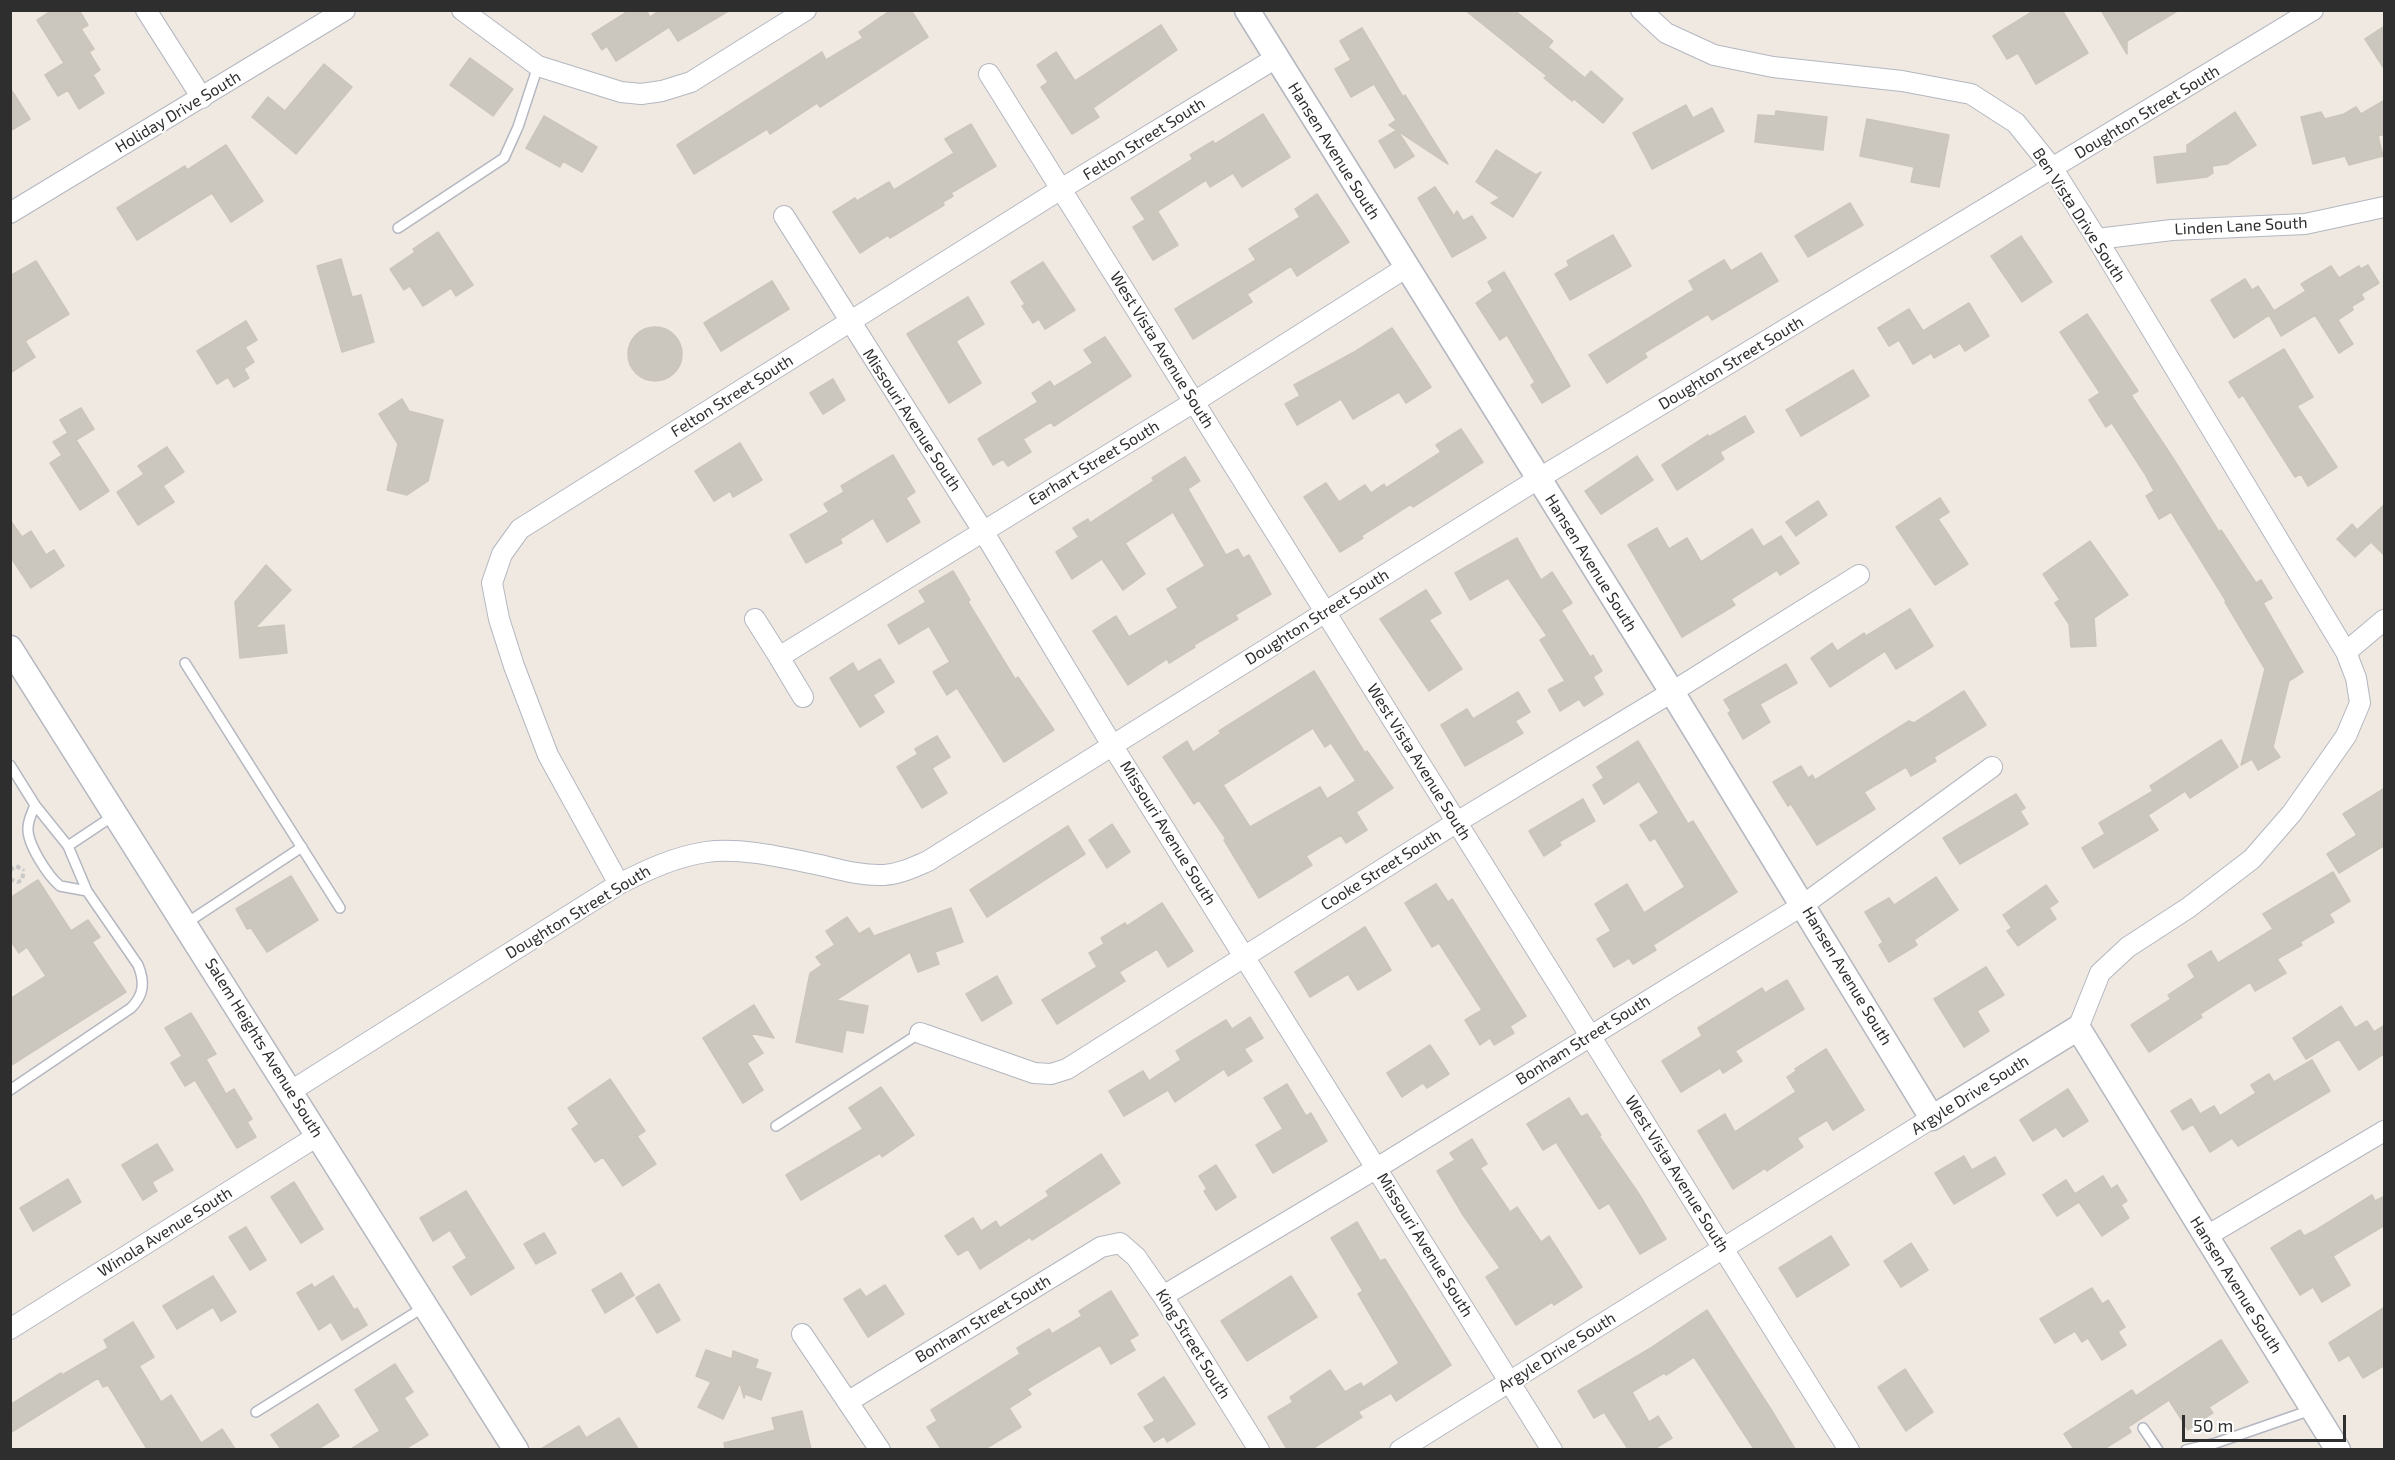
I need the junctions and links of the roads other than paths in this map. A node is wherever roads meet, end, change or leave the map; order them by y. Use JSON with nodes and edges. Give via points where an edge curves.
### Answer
{"nodes":[{"id":1,"x":146,"y":10,"type":"edge"},
{"id":2,"x":345,"y":10,"type":"edge"},
{"id":3,"x":462,"y":10,"type":"edge"},
{"id":4,"x":806,"y":10,"type":"edge"},
{"id":5,"x":1247,"y":10,"type":"edge"},
{"id":6,"x":1641,"y":10,"type":"edge"},
{"id":7,"x":2313,"y":10,"type":"edge"},
{"id":8,"x":1276,"y":58,"type":"junction"},
{"id":9,"x":538,"y":66,"type":"junction"},
{"id":10,"x":989,"y":74,"type":"dead end"},
{"id":11,"x":202,"y":98,"type":"junction"},
{"id":12,"x":2053,"y":169,"type":"junction"},
{"id":13,"x":1061,"y":189,"type":"junction"},
{"id":14,"x":2385,"y":207,"type":"edge"},
{"id":15,"x":10,"y":213,"type":"edge"},
{"id":16,"x":784,"y":216,"type":"dead end"},
{"id":17,"x":398,"y":228,"type":"dead end"},
{"id":18,"x":2097,"y":239,"type":"junction"},
{"id":19,"x":1407,"y":267,"type":"junction"},
{"id":20,"x":850,"y":322,"type":"junction"},
{"id":21,"x":1194,"y":402,"type":"junction"},
{"id":22,"x":1538,"y":479,"type":"junction"},
{"id":23,"x":983,"y":531,"type":"junction"},
{"id":24,"x":1859,"y":575,"type":"dead end"},
{"id":25,"x":1325,"y":611,"type":"junction"},
{"id":26,"x":755,"y":619,"type":"dead end"},
{"id":27,"x":2385,"y":620,"type":"edge"},
{"id":28,"x":10,"y":648,"type":"edge"},
{"id":29,"x":2346,"y":652,"type":"junction"},
{"id":30,"x":778,"y":657,"type":"junction"},
{"id":31,"x":185,"y":663,"type":"dead end"},
{"id":32,"x":1672,"y":692,"type":"junction"},
{"id":33,"x":803,"y":697,"type":"dead end"},
{"id":34,"x":1112,"y":745,"type":"junction"},
{"id":35,"x":10,"y":765,"type":"edge"},
{"id":36,"x":1992,"y":767,"type":"dead end"},
{"id":37,"x":35,"y":805,"type":"junction"},
{"id":38,"x":116,"y":814,"type":"junction"},
{"id":39,"x":1457,"y":822,"type":"junction"},
{"id":40,"x":68,"y":846,"type":"junction"},
{"id":41,"x":302,"y":847,"type":"junction"},
{"id":42,"x":619,"y":884,"type":"junction"},
{"id":43,"x":87,"y":891,"type":"junction"},
{"id":44,"x":1803,"y":905,"type":"junction"},
{"id":45,"x":340,"y":908,"type":"dead end"},
{"id":46,"x":185,"y":924,"type":"junction"},
{"id":47,"x":1245,"y":956,"type":"junction"},
{"id":48,"x":2078,"y":1028,"type":"junction"},
{"id":49,"x":920,"y":1033,"type":"joint"},
{"id":50,"x":1591,"y":1036,"type":"junction"},
{"id":51,"x":10,"y":1090,"type":"edge"},
{"id":52,"x":291,"y":1091,"type":"junction"},
{"id":53,"x":1932,"y":1118,"type":"junction"},
{"id":54,"x":776,"y":1126,"type":"dead end"},
{"id":55,"x":2385,"y":1131,"type":"edge"},
{"id":56,"x":319,"y":1135,"type":"junction"},
{"id":57,"x":1377,"y":1168,"type":"junction"},
{"id":58,"x":2205,"y":1237,"type":"junction"},
{"id":59,"x":1120,"y":1243,"type":"joint"},
{"id":60,"x":1723,"y":1248,"type":"junction"},
{"id":61,"x":1163,"y":1296,"type":"junction"},
{"id":62,"x":426,"y":1306,"type":"junction"},
{"id":63,"x":10,"y":1329,"type":"edge"},
{"id":64,"x":802,"y":1334,"type":"dead end"},
{"id":65,"x":1510,"y":1383,"type":"junction"},
{"id":66,"x":849,"y":1401,"type":"junction"},
{"id":67,"x":2313,"y":1409,"type":"junction"},
{"id":68,"x":255,"y":1412,"type":"dead end"},
{"id":69,"x":2143,"y":1428,"type":"dead end"},
{"id":70,"x":516,"y":1449,"type":"edge"},
{"id":71,"x":880,"y":1449,"type":"edge"},
{"id":72,"x":1259,"y":1449,"type":"edge"},
{"id":73,"x":1400,"y":1449,"type":"edge"},
{"id":74,"x":1552,"y":1449,"type":"edge"},
{"id":75,"x":1849,"y":1449,"type":"edge"},
{"id":76,"x":2158,"y":1449,"type":"edge"},
{"id":77,"x":2186,"y":1449,"type":"edge"},
{"id":78,"x":2338,"y":1449,"type":"edge"}],
"edges":[{"from":1,"to":11,"type":"street"},
{"from":2,"to":11,"type":"street","name":"Holiday Drive South"},
{"from":3,"to":9,"type":"street"},
{"from":4,"to":9,"type":"street","via":[[691,82],[662,91],[621,92]]},
{"from":5,"to":8,"type":"street","name":"Hansen Avenue South"},
{"from":6,"to":12,"type":"street","name":"Ben Vista Drive South","via":[[1666,33],[1714,55],[1773,67],[1902,81],[1971,94],[2016,123]]},
{"from":7,"to":12,"type":"street","name":"Doughton Street South"},
{"from":8,"to":13,"type":"street","name":"Felton Street South"},
{"from":8,"to":19,"type":"street","name":"Hansen Avenue South"},
{"from":9,"to":17,"type":"lane","via":[[504,158]]},
{"from":10,"to":13,"type":"street","name":"West Vista Avenue South"},
{"from":11,"to":15,"type":"street","name":"Holiday Drive South"},
{"from":12,"to":18,"type":"street","name":"Ben Vista Drive South"},
{"from":12,"to":22,"type":"street","name":"Doughton Street South"},
{"from":13,"to":20,"type":"street","name":"Felton Street South"},
{"from":13,"to":21,"type":"street","name":"West Vista Avenue South"},
{"from":14,"to":18,"type":"street","name":"Linden Lane South","via":[[2305,224],[2172,230]]},
{"from":16,"to":20,"type":"street","name":"Missouri Avenue South"},
{"from":18,"to":29,"type":"street","name":"Ben Vista Drive South"},
{"from":19,"to":21,"type":"street","name":"Earhart Street South"},
{"from":19,"to":22,"type":"street","name":"Hansen Avenue South"},
{"from":20,"to":23,"type":"street","name":"Missouri Avenue South"},
{"from":20,"to":42,"type":"street","name":"Felton Street South","via":[[520,529],[502,554],[492,583],[514,666],[549,755]]},
{"from":21,"to":23,"type":"street","name":"Earhart Street South"},
{"from":21,"to":25,"type":"street","name":"West Vista Avenue South"},
{"from":22,"to":25,"type":"street","name":"Doughton Street South"},
{"from":22,"to":32,"type":"street","name":"Hansen Avenue South"},
{"from":23,"to":30,"type":"street","name":"Earhart Street South"},
{"from":23,"to":34,"type":"street","name":"Missouri Avenue South"},
{"from":24,"to":32,"type":"street","name":"Cooke Street South"},
{"from":25,"to":34,"type":"street","name":"Doughton Street South"},
{"from":25,"to":39,"type":"street","name":"West Vista Avenue South"},
{"from":26,"to":30,"type":"street"},
{"from":27,"to":29,"type":"street"},
{"from":28,"to":38,"type":"street","name":"Salem Heights Avenue South"},
{"from":29,"to":48,"type":"street","via":[[2360,703],[2346,736],[2292,813],[2252,859],[2128,947],[2100,973]]},
{"from":30,"to":33,"type":"street"},
{"from":31,"to":41,"type":"lane"},
{"from":32,"to":39,"type":"street","name":"Cooke Street South"},
{"from":32,"to":44,"type":"street","name":"Hansen Avenue South"},
{"from":34,"to":42,"type":"street","name":"Doughton Street South","via":[[906,871],[863,874],[736,852],[707,852],[649,868]]},
{"from":34,"to":47,"type":"street","name":"Missouri Avenue South"},
{"from":35,"to":37,"type":"lane"},
{"from":36,"to":44,"type":"street","name":"Bonham Street South"},
{"from":37,"to":40,"type":"lane"},
{"from":37,"to":43,"type":"lane","via":[[27,830],[31,844],[60,886]]},
{"from":38,"to":40,"type":"lane"},
{"from":38,"to":46,"type":"street","name":"Salem Heights Avenue South"},
{"from":39,"to":47,"type":"street","name":"Cooke Street South"},
{"from":39,"to":50,"type":"street","name":"West Vista Avenue South"},
{"from":40,"to":43,"type":"lane"},
{"from":41,"to":45,"type":"lane"},
{"from":41,"to":46,"type":"lane"},
{"from":42,"to":52,"type":"street","name":"Doughton Street South"},
{"from":43,"to":51,"type":"lane","via":[[138,965],[142,993],[131,1008]]},
{"from":44,"to":50,"type":"street","name":"Bonham Street South"},
{"from":44,"to":53,"type":"street","name":"Hansen Avenue South"},
{"from":46,"to":52,"type":"street","name":"Salem Heights Avenue South"},
{"from":47,"to":49,"type":"street","name":"Cooke Street South","via":[[1067,1069],[1050,1074],[1034,1073]]},
{"from":47,"to":57,"type":"street","name":"Missouri Avenue South"},
{"from":48,"to":53,"type":"street","name":"Argyle Drive South"},
{"from":48,"to":58,"type":"street","name":"Hansen Avenue South"},
{"from":49,"to":54,"type":"lane"},
{"from":50,"to":57,"type":"street","name":"Bonham Street South"},
{"from":50,"to":60,"type":"street","name":"West Vista Avenue South"},
{"from":52,"to":56,"type":"street","name":"Salem Heights Avenue South"},
{"from":53,"to":60,"type":"street","name":"Argyle Drive South"},
{"from":55,"to":58,"type":"street"},
{"from":56,"to":62,"type":"street","name":"Salem Heights Avenue South"},
{"from":56,"to":63,"type":"street","name":"Winola Avenue South"},
{"from":57,"to":61,"type":"street","name":"Bonham Street South"},
{"from":57,"to":65,"type":"street","name":"Missouri Avenue South"},
{"from":58,"to":67,"type":"street","name":"Hansen Avenue South"},
{"from":59,"to":61,"type":"street","name":"King Street South","via":[[1136,1257]]},
{"from":59,"to":66,"type":"street","name":"Bonham Street South","via":[[1101,1247]]},
{"from":60,"to":65,"type":"street","name":"Argyle Drive South"},
{"from":60,"to":75,"type":"street","name":"West Vista Avenue South"},
{"from":61,"to":72,"type":"street","name":"King Street South"},
{"from":62,"to":68,"type":"lane"},
{"from":62,"to":70,"type":"street","name":"Salem Heights Avenue South"},
{"from":64,"to":66,"type":"street"},
{"from":65,"to":73,"type":"street","name":"Argyle Drive South"},
{"from":65,"to":74,"type":"street","name":"Missouri Avenue South"},
{"from":66,"to":71,"type":"street"},
{"from":67,"to":77,"type":"lane","via":[[2216,1443]]},
{"from":67,"to":78,"type":"street","name":"Hansen Avenue South"},
{"from":69,"to":76,"type":"lane"}]}
